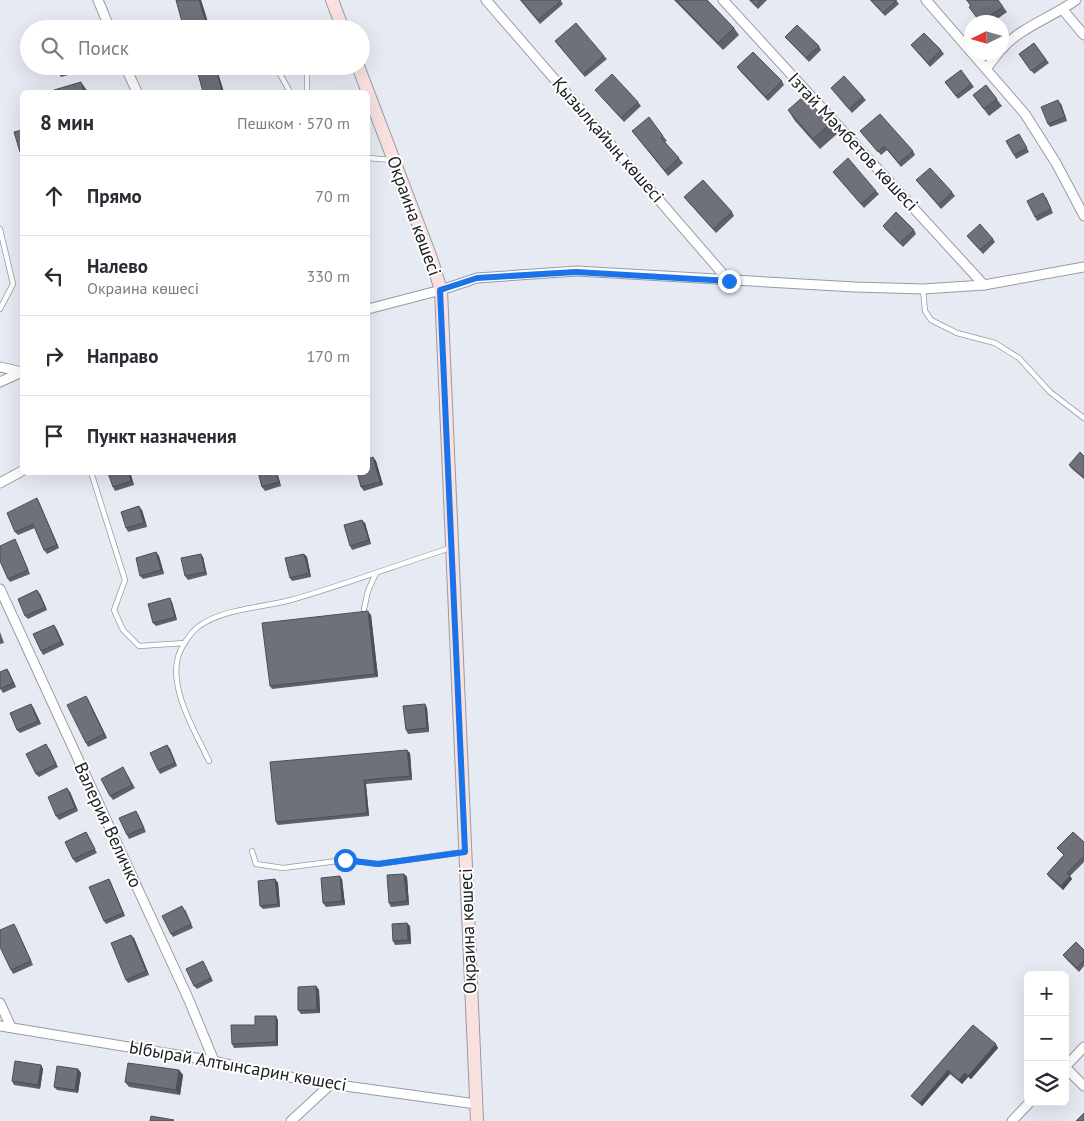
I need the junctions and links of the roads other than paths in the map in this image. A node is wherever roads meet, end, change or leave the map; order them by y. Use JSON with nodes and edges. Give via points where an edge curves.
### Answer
{"nodes":[{"id":1,"x":98,"y":0,"type":"edge"},
{"id":2,"x":332,"y":0,"type":"edge"},
{"id":3,"x":486,"y":0,"type":"edge"},
{"id":4,"x":723,"y":0,"type":"edge"},
{"id":5,"x":926,"y":0,"type":"edge"},
{"id":6,"x":1076,"y":0,"type":"edge"},
{"id":7,"x":1063,"y":10,"type":"junction"},
{"id":8,"x":106,"y":20,"type":"edge"},
{"id":9,"x":340,"y":20,"type":"edge"},
{"id":10,"x":1084,"y":34,"type":"edge"},
{"id":11,"x":1009,"y":40,"type":"edge"},
{"id":12,"x":993,"y":60,"type":"edge"},
{"id":13,"x":986,"y":69,"type":"junction"},
{"id":14,"x":130,"y":75,"type":"edge"},
{"id":15,"x":281,"y":75,"type":"edge"},
{"id":16,"x":307,"y":75,"type":"edge"},
{"id":17,"x":361,"y":75,"type":"edge"},
{"id":18,"x":136,"y":90,"type":"edge"},
{"id":19,"x":289,"y":90,"type":"edge"},
{"id":20,"x":307,"y":90,"type":"edge"},
{"id":21,"x":367,"y":90,"type":"edge"},
{"id":22,"x":370,"y":97,"type":"edge"},
{"id":23,"x":370,"y":158,"type":"edge"},
{"id":24,"x":394,"y":160,"type":"junction"},
{"id":25,"x":1084,"y":216,"type":"edge"},
{"id":26,"x":0,"y":229,"type":"edge"},
{"id":27,"x":1084,"y":266,"type":"edge"},
{"id":28,"x":729,"y":281,"type":"junction"},
{"id":29,"x":984,"y":285,"type":"junction"},
{"id":30,"x":923,"y":289,"type":"junction"},
{"id":31,"x":440,"y":290,"type":"junction"},
{"id":32,"x":370,"y":308,"type":"edge"},
{"id":33,"x":0,"y":309,"type":"edge"},
{"id":34,"x":0,"y":367,"type":"edge"},
{"id":35,"x":20,"y":372,"type":"edge"},
{"id":36,"x":20,"y":373,"type":"edge"},
{"id":37,"x":0,"y":382,"type":"edge"},
{"id":38,"x":1084,"y":418,"type":"edge"},
{"id":39,"x":20,"y":472,"type":"edge"},
{"id":40,"x":92,"y":475,"type":"edge"},
{"id":41,"x":0,"y":483,"type":"edge"},
{"id":42,"x":452,"y":548,"type":"junction"},
{"id":43,"x":376,"y":573,"type":"junction"},
{"id":44,"x":0,"y":589,"type":"edge"},
{"id":45,"x":364,"y":609,"type":"edge"},
{"id":46,"x":185,"y":643,"type":"junction"},
{"id":47,"x":210,"y":761,"type":"dead end"},
{"id":48,"x":252,"y":851,"type":"dead end"},
{"id":49,"x":465,"y":852,"type":"junction"},
{"id":50,"x":0,"y":1003,"type":"edge"},
{"id":51,"x":0,"y":1026,"type":"edge"},
{"id":52,"x":11,"y":1027,"type":"junction"},
{"id":53,"x":1084,"y":1047,"type":"edge"},
{"id":54,"x":214,"y":1061,"type":"junction"},
{"id":55,"x":1069,"y":1063,"type":"edge"},
{"id":56,"x":1069,"y":1071,"type":"edge"},
{"id":57,"x":331,"y":1084,"type":"junction"},
{"id":58,"x":1084,"y":1086,"type":"edge"},
{"id":59,"x":476,"y":1104,"type":"junction"},
{"id":60,"x":1026,"y":1106,"type":"edge"},
{"id":61,"x":291,"y":1121,"type":"edge"},
{"id":62,"x":477,"y":1121,"type":"edge"},
{"id":63,"x":1012,"y":1121,"type":"edge"}],
"edges":[{"from":1,"to":8,"type":"street"},
{"from":2,"to":9,"type":"street"},
{"from":3,"to":28,"type":"street","name":"Қызылқайың көшесі"},
{"from":4,"to":29,"type":"street","name":"Ізтай Мәмбетов көшесі"},
{"from":5,"to":13,"type":"street"},
{"from":6,"to":7,"type":"street"},
{"from":7,"to":10,"type":"street"},
{"from":7,"to":11,"type":"street"},
{"from":12,"to":13,"type":"street"},
{"from":13,"to":25,"type":"street","via":[[1025,114]]},
{"from":14,"to":18,"type":"street"},
{"from":15,"to":19,"type":"lane"},
{"from":16,"to":20,"type":"lane"},
{"from":17,"to":21,"type":"street","name":"Окраина көшесі"},
{"from":22,"to":24,"type":"street","name":"Окраина көшесі"},
{"from":23,"to":24,"type":"lane"},
{"from":24,"to":31,"type":"street","name":"Окраина көшесі"},
{"from":26,"to":33,"type":"lane","via":[[13,284]]},
{"from":27,"to":29,"type":"street"},
{"from":28,"to":30,"type":"street"},
{"from":28,"to":31,"type":"street","via":[[576,272],[477,278]]},
{"from":29,"to":30,"type":"street"},
{"from":30,"to":38,"type":"lane","via":[[925,311],[931,320],[957,333],[995,343],[1019,358],[1050,392]]},
{"from":31,"to":32,"type":"street"},
{"from":31,"to":42,"type":"street","name":"Окраина көшесі"},
{"from":34,"to":35,"type":"street"},
{"from":36,"to":37,"type":"street"},
{"from":39,"to":41,"type":"street"},
{"from":40,"to":46,"type":"lane","via":[[124,580],[114,610],[123,630],[139,646]]},
{"from":42,"to":43,"type":"lane"},
{"from":42,"to":49,"type":"street","name":"Окраина көшесі"},
{"from":43,"to":45,"type":"lane"},
{"from":43,"to":46,"type":"lane","via":[[289,600],[215,618],[198,627]]},
{"from":44,"to":54,"type":"street","name":"Валерия Величко"},
{"from":46,"to":47,"type":"lane","via":[[178,658],[177,682],[183,706]]},
{"from":48,"to":49,"type":"lane","via":[[256,864],[283,868],[345,860],[378,864]]},
{"from":49,"to":59,"type":"street","name":"Окраина көшесі"},
{"from":50,"to":52,"type":"street"},
{"from":51,"to":52,"type":"street","name":"Ыбырай Алтынсарин көшесі"},
{"from":52,"to":54,"type":"street","name":"Ыбырай Алтынсарин көшесі"},
{"from":53,"to":55,"type":"street"},
{"from":54,"to":57,"type":"street","name":"Ыбырай Алтынсарин көшесі"},
{"from":56,"to":58,"type":"street"},
{"from":57,"to":59,"type":"street","name":"Ыбырай Алтынсарин көшесі"},
{"from":57,"to":61,"type":"street"},
{"from":59,"to":62,"type":"street","name":"Окраина көшесі"},
{"from":60,"to":63,"type":"street"}]}
